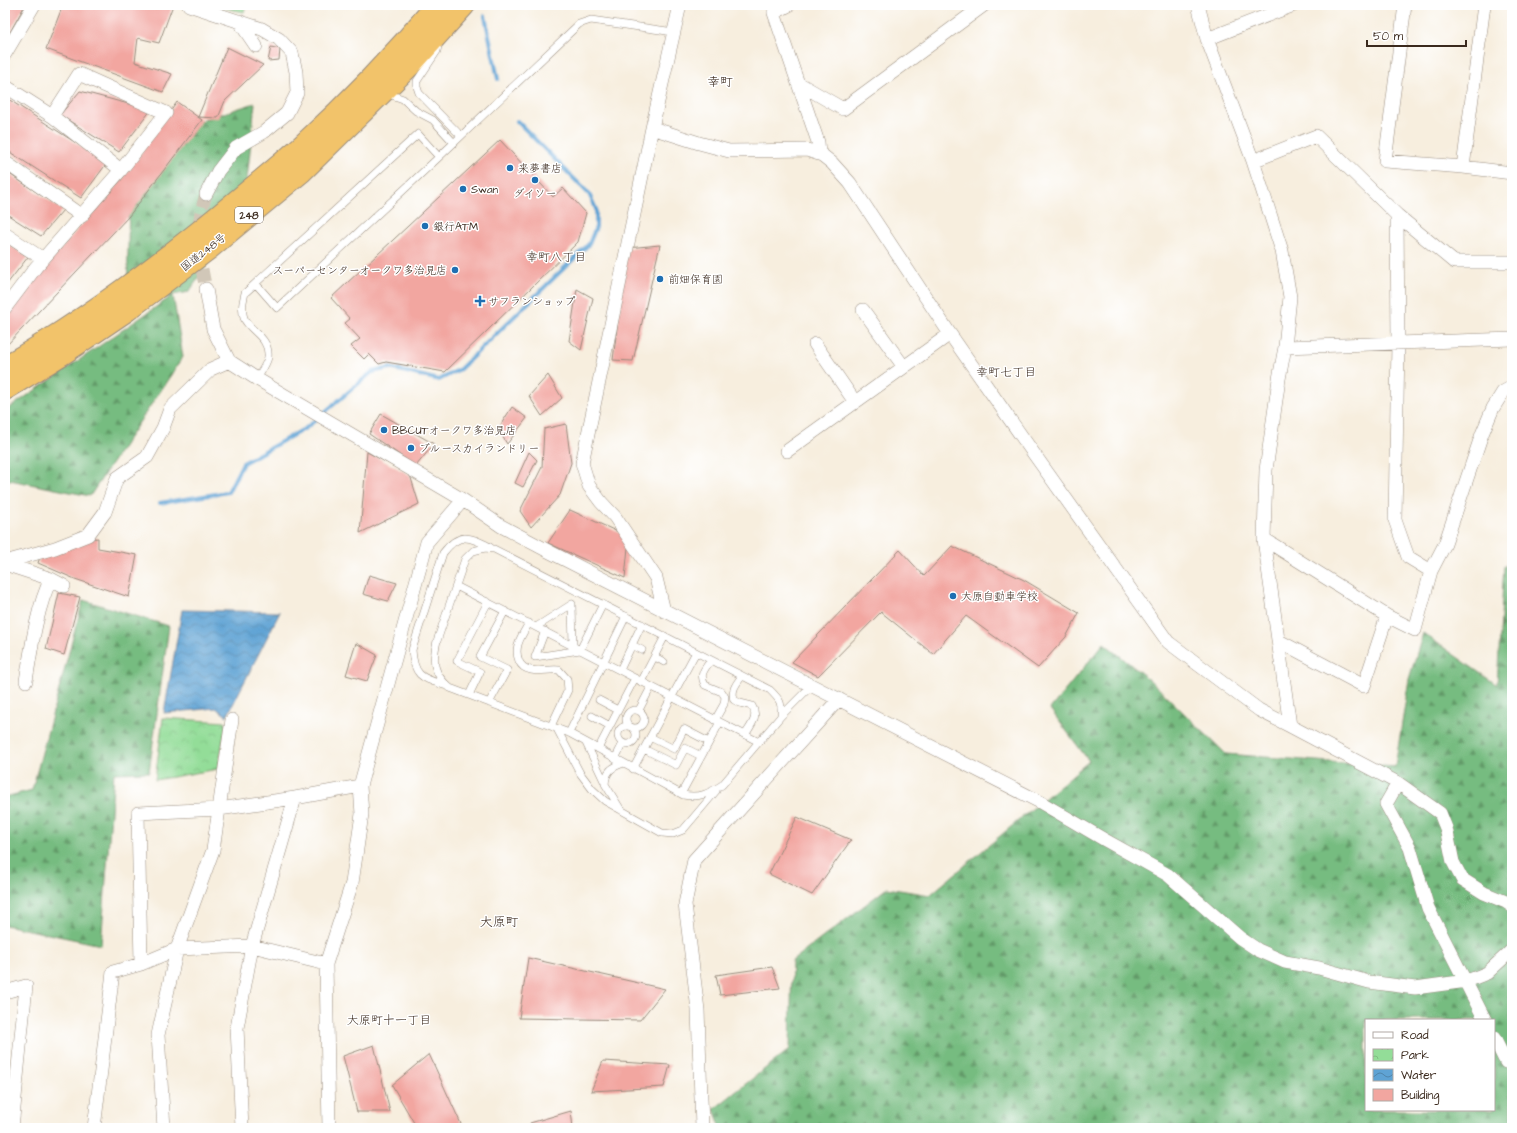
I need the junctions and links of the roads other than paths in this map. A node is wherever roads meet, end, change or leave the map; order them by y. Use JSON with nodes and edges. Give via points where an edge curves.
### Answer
{"nodes":[{"id":1,"x":34,"y":5,"type":"edge"},
{"id":2,"x":189,"y":5,"type":"edge"},
{"id":3,"x":437,"y":5,"type":"edge"},
{"id":4,"x":464,"y":5,"type":"edge"},
{"id":5,"x":680,"y":5,"type":"edge"},
{"id":6,"x":789,"y":5,"type":"edge"},
{"id":7,"x":984,"y":5,"type":"edge"},
{"id":8,"x":1198,"y":5,"type":"edge"},
{"id":9,"x":1294,"y":5,"type":"edge"},
{"id":10,"x":1405,"y":5,"type":"edge"},
{"id":11,"x":1484,"y":5,"type":"edge"},
{"id":12,"x":239,"y":21,"type":"junction"},
{"id":13,"x":444,"y":29,"type":"junction"},
{"id":14,"x":674,"y":32,"type":"junction"},
{"id":15,"x":1207,"y":39,"type":"junction"},
{"id":16,"x":256,"y":46,"type":"dead end"},
{"id":17,"x":5,"y":54,"type":"edge"},
{"id":18,"x":798,"y":83,"type":"junction"},
{"id":19,"x":5,"y":86,"type":"edge"},
{"id":20,"x":378,"y":97,"type":"junction"},
{"id":21,"x":52,"y":116,"type":"junction"},
{"id":22,"x":652,"y":128,"type":"junction"},
{"id":23,"x":461,"y":136,"type":"junction"},
{"id":24,"x":454,"y":143,"type":"junction"},
{"id":25,"x":819,"y":154,"type":"junction"},
{"id":26,"x":439,"y":157,"type":"junction"},
{"id":27,"x":1253,"y":161,"type":"junction"},
{"id":28,"x":5,"y":162,"type":"edge"},
{"id":29,"x":1463,"y":167,"type":"junction"},
{"id":30,"x":121,"y":170,"type":"junction"},
{"id":31,"x":1512,"y":173,"type":"edge"},
{"id":32,"x":206,"y":194,"type":"tunnel mouth"},
{"id":33,"x":1397,"y":215,"type":"junction"},
{"id":34,"x":82,"y":216,"type":"junction"},
{"id":35,"x":5,"y":234,"type":"edge"},
{"id":36,"x":43,"y":259,"type":"junction"},
{"id":37,"x":1512,"y":262,"type":"edge"},
{"id":38,"x":256,"y":284,"type":"junction"},
{"id":39,"x":206,"y":289,"type":"tunnel mouth"},
{"id":40,"x":6,"y":305,"type":"edge"},
{"id":41,"x":863,"y":310,"type":"dead end"},
{"id":42,"x":950,"y":334,"type":"junction"},
{"id":43,"x":1512,"y":340,"type":"edge"},
{"id":44,"x":1398,"y":343,"type":"junction"},
{"id":45,"x":815,"y":344,"type":"dead end"},
{"id":46,"x":1285,"y":347,"type":"junction"},
{"id":47,"x":229,"y":361,"type":"junction"},
{"id":48,"x":5,"y":367,"type":"edge"},
{"id":49,"x":904,"y":367,"type":"junction"},
{"id":50,"x":257,"y":379,"type":"junction"},
{"id":51,"x":1512,"y":387,"type":"edge"},
{"id":52,"x":5,"y":389,"type":"edge"},
{"id":53,"x":855,"y":402,"type":"junction"},
{"id":54,"x":788,"y":451,"type":"dead end"},
{"id":55,"x":463,"y":500,"type":"junction"},
{"id":56,"x":1264,"y":539,"type":"junction"},
{"id":57,"x":494,"y":549,"type":"junction"},
{"id":58,"x":5,"y":563,"type":"edge"},
{"id":59,"x":1431,"y":571,"type":"junction"},
{"id":60,"x":51,"y":579,"type":"junction"},
{"id":61,"x":64,"y":586,"type":"dead end"},
{"id":62,"x":456,"y":586,"type":"junction"},
{"id":63,"x":488,"y":602,"type":"junction"},
{"id":64,"x":603,"y":604,"type":"junction"},
{"id":65,"x":664,"y":610,"type":"junction"},
{"id":66,"x":505,"y":611,"type":"junction"},
{"id":67,"x":626,"y":616,"type":"junction"},
{"id":68,"x":1387,"y":616,"type":"junction"},
{"id":69,"x":529,"y":623,"type":"junction"},
{"id":70,"x":642,"y":624,"type":"junction"},
{"id":71,"x":536,"y":627,"type":"junction"},
{"id":72,"x":545,"y":632,"type":"junction"},
{"id":73,"x":665,"y":636,"type":"junction"},
{"id":74,"x":1279,"y":641,"type":"junction"},
{"id":75,"x":632,"y":645,"type":"junction"},
{"id":76,"x":573,"y":646,"type":"junction"},
{"id":77,"x":580,"y":650,"type":"junction"},
{"id":78,"x":642,"y":650,"type":"dead end"},
{"id":79,"x":696,"y":652,"type":"junction"},
{"id":80,"x":655,"y":657,"type":"junction"},
{"id":81,"x":711,"y":660,"type":"junction"},
{"id":82,"x":604,"y":662,"type":"junction"},
{"id":83,"x":664,"y":662,"type":"dead end"},
{"id":84,"x":620,"y":670,"type":"junction"},
{"id":85,"x":742,"y":676,"type":"junction"},
{"id":86,"x":26,"y":680,"type":"dead end"},
{"id":87,"x":638,"y":680,"type":"junction"},
{"id":88,"x":812,"y":685,"type":"junction"},
{"id":89,"x":651,"y":687,"type":"junction"},
{"id":90,"x":450,"y":688,"type":"junction"},
{"id":91,"x":469,"y":695,"type":"junction"},
{"id":92,"x":672,"y":697,"type":"junction"},
{"id":93,"x":839,"y":699,"type":"junction"},
{"id":94,"x":599,"y":700,"type":"dead end"},
{"id":95,"x":490,"y":703,"type":"junction"},
{"id":96,"x":618,"y":710,"type":"junction"},
{"id":97,"x":639,"y":710,"type":"junction"},
{"id":98,"x":592,"y":716,"type":"dead end"},
{"id":99,"x":781,"y":716,"type":"junction"},
{"id":100,"x":232,"y":720,"type":"dead end"},
{"id":101,"x":717,"y":721,"type":"junction"},
{"id":102,"x":610,"y":726,"type":"junction"},
{"id":103,"x":1290,"y":726,"type":"junction"},
{"id":104,"x":554,"y":727,"type":"junction"},
{"id":105,"x":631,"y":728,"type":"junction"},
{"id":106,"x":569,"y":734,"type":"junction"},
{"id":107,"x":745,"y":734,"type":"junction"},
{"id":108,"x":650,"y":737,"type":"junction"},
{"id":109,"x":709,"y":742,"type":"junction"},
{"id":110,"x":759,"y":742,"type":"junction"},
{"id":111,"x":586,"y":743,"type":"junction"},
{"id":112,"x":623,"y":743,"type":"junction"},
{"id":113,"x":644,"y":748,"type":"junction"},
{"id":114,"x":598,"y":750,"type":"junction"},
{"id":115,"x":701,"y":756,"type":"junction"},
{"id":116,"x":615,"y":758,"type":"junction"},
{"id":117,"x":624,"y":764,"type":"junction"},
{"id":118,"x":633,"y":769,"type":"junction"},
{"id":119,"x":1398,"y":783,"type":"junction"},
{"id":120,"x":605,"y":784,"type":"junction"},
{"id":121,"x":722,"y":785,"type":"junction"},
{"id":122,"x":360,"y":786,"type":"junction"},
{"id":123,"x":681,"y":794,"type":"junction"},
{"id":124,"x":295,"y":798,"type":"junction"},
{"id":125,"x":218,"y":808,"type":"junction"},
{"id":126,"x":622,"y":810,"type":"junction"},
{"id":127,"x":1512,"y":906,"type":"edge"},
{"id":128,"x":252,"y":946,"type":"junction"},
{"id":129,"x":177,"y":949,"type":"junction"},
{"id":130,"x":1512,"y":950,"type":"edge"},
{"id":131,"x":141,"y":964,"type":"junction"},
{"id":132,"x":326,"y":964,"type":"junction"},
{"id":133,"x":1467,"y":982,"type":"junction"},
{"id":134,"x":5,"y":992,"type":"edge"},
{"id":135,"x":1485,"y":1019,"type":"edge"},
{"id":136,"x":1495,"y":1040,"type":"edge"},
{"id":137,"x":1506,"y":1062,"type":"dead end"},
{"id":138,"x":12,"y":1128,"type":"edge"},
{"id":139,"x":94,"y":1128,"type":"edge"},
{"id":140,"x":164,"y":1128,"type":"edge"},
{"id":141,"x":242,"y":1128,"type":"edge"},
{"id":142,"x":329,"y":1128,"type":"edge"},
{"id":143,"x":702,"y":1128,"type":"edge"}],
"edges":[{"from":1,"to":17,"type":"street"},
{"from":2,"to":12,"type":"street"},
{"from":3,"to":48,"type":"highway","name":"国道248号","number":"248","via":[[353,97],[300,148],[200,232],[100,307]]},
{"from":4,"to":13,"type":"highway","name":"国道248号","number":"248"},
{"from":5,"to":14,"type":"street"},
{"from":6,"to":18,"type":"street","via":[[774,13]]},
{"from":7,"to":18,"type":"street","via":[[843,109]]},
{"from":8,"to":15,"type":"street"},
{"from":9,"to":15,"type":"street"},
{"from":10,"to":29,"type":"street","via":[[1385,161]]},
{"from":11,"to":29,"type":"street"},
{"from":12,"to":16,"type":"street"},
{"from":12,"to":32,"type":"street","via":[[262,29],[279,39],[292,53],[297,93],[287,113],[264,132],[236,148],[218,171]]},
{"from":13,"to":20,"type":"highway","name":"国道248号","number":"248"},
{"from":13,"to":23,"type":"lane","via":[[437,51],[417,81],[417,88],[419,94]]},
{"from":14,"to":22,"type":"street"},
{"from":14,"to":23,"type":"lane","via":[[591,20],[579,24]]},
{"from":15,"to":27,"type":"street"},
{"from":18,"to":25,"type":"street","via":[[818,142]]},
{"from":19,"to":21,"type":"street"},
{"from":20,"to":24,"type":"lane","via":[[392,95],[402,98],[416,111],[433,120]]},
{"from":20,"to":52,"type":"highway","name":"国道248号","number":"248","via":[[302,171],[208,249],[127,310]]},
{"from":21,"to":30,"type":"street"},
{"from":21,"to":30,"type":"street","via":[[79,74],[166,113]]},
{"from":22,"to":25,"type":"street","via":[[729,151],[807,150]]},
{"from":22,"to":65,"type":"street","via":[[582,463],[589,486],[615,517],[656,578]]},
{"from":23,"to":24,"type":"lane"},
{"from":24,"to":26,"type":"lane"},
{"from":25,"to":42,"type":"street","via":[[832,163],[850,183]]},
{"from":26,"to":38,"type":"lane","via":[[418,134]]},
{"from":26,"to":38,"type":"lane","via":[[277,308]]},
{"from":27,"to":33,"type":"street","via":[[1316,136]]},
{"from":27,"to":46,"type":"street","via":[[1282,251],[1290,297]]},
{"from":28,"to":34,"type":"street"},
{"from":29,"to":31,"type":"street"},
{"from":30,"to":34,"type":"street"},
{"from":33,"to":37,"type":"street","via":[[1454,262]]},
{"from":33,"to":44,"type":"street"},
{"from":34,"to":36,"type":"street"},
{"from":35,"to":36,"type":"street"},
{"from":36,"to":40,"type":"street"},
{"from":38,"to":50,"type":"lane","via":[[245,293],[242,308],[245,320],[268,347],[268,358]]},
{"from":39,"to":47,"type":"street","via":[[213,329]]},
{"from":41,"to":49,"type":"street"},
{"from":42,"to":49,"type":"street"},
{"from":42,"to":103,"type":"street","via":[[1168,642],[1259,710]]},
{"from":43,"to":44,"type":"street"},
{"from":44,"to":46,"type":"street"},
{"from":44,"to":59,"type":"street","via":[[1395,520],[1408,557]]},
{"from":45,"to":53,"type":"street"},
{"from":46,"to":56,"type":"street","via":[[1266,470]]},
{"from":47,"to":50,"type":"street"},
{"from":47,"to":58,"type":"street","via":[[211,370],[170,409],[147,457],[117,478],[105,512],[88,535]]},
{"from":49,"to":53,"type":"street"},
{"from":50,"to":55,"type":"street"},
{"from":51,"to":59,"type":"street","via":[[1503,392],[1492,408],[1445,544]]},
{"from":53,"to":54,"type":"street"},
{"from":55,"to":65,"type":"street","via":[[501,526]]},
{"from":55,"to":122,"type":"street","via":[[427,542]]},
{"from":56,"to":68,"type":"street"},
{"from":56,"to":74,"type":"street"},
{"from":57,"to":62,"type":"lane","via":[[474,551],[465,559]]},
{"from":57,"to":64,"type":"lane"},
{"from":57,"to":90,"type":"lane","via":[[467,538],[458,538],[450,544],[443,553],[412,650],[413,664],[418,673],[425,679]]},
{"from":58,"to":60,"type":"street"},
{"from":59,"to":68,"type":"street","via":[[1415,630]]},
{"from":60,"to":61,"type":"street"},
{"from":60,"to":86,"type":"street","via":[[45,591]]},
{"from":62,"to":63,"type":"lane"},
{"from":62,"to":90,"type":"lane","via":[[434,654],[435,668],[441,680]]},
{"from":63,"to":66,"type":"lane"},
{"from":63,"to":91,"type":"lane","via":[[457,661],[480,672]]},
{"from":64,"to":67,"type":"lane"},
{"from":64,"to":77,"type":"lane"},
{"from":65,"to":88,"type":"street"},
{"from":66,"to":69,"type":"lane"},
{"from":66,"to":95,"type":"lane","via":[[480,657],[507,670]]},
{"from":67,"to":70,"type":"lane"},
{"from":67,"to":82,"type":"lane"},
{"from":68,"to":74,"type":"street","via":[[1364,686]]},
{"from":69,"to":71,"type":"lane"},
{"from":69,"to":104,"type":"lane","via":[[518,644],[516,655],[521,665],[529,670],[559,670],[567,679],[568,690]]},
{"from":70,"to":73,"type":"lane"},
{"from":70,"to":75,"type":"lane"},
{"from":71,"to":72,"type":"lane"},
{"from":71,"to":76,"type":"lane","via":[[572,604]]},
{"from":72,"to":76,"type":"lane"},
{"from":72,"to":77,"type":"lane","via":[[535,657]]},
{"from":73,"to":79,"type":"lane"},
{"from":73,"to":80,"type":"lane"},
{"from":74,"to":103,"type":"street"},
{"from":75,"to":78,"type":"lane"},
{"from":75,"to":84,"type":"lane"},
{"from":76,"to":77,"type":"lane"},
{"from":77,"to":82,"type":"lane"},
{"from":79,"to":81,"type":"lane"},
{"from":79,"to":92,"type":"lane"},
{"from":80,"to":83,"type":"lane"},
{"from":80,"to":87,"type":"lane"},
{"from":81,"to":85,"type":"lane"},
{"from":81,"to":101,"type":"lane","via":[[703,672],[702,679],[705,685],[722,692],[725,697]]},
{"from":82,"to":84,"type":"lane"},
{"from":82,"to":106,"type":"lane"},
{"from":84,"to":87,"type":"lane"},
{"from":85,"to":99,"type":"lane","via":[[770,690],[778,698],[782,706]]},
{"from":85,"to":107,"type":"lane","via":[[734,688],[734,700],[752,706],[755,711],[755,718]]},
{"from":87,"to":89,"type":"lane"},
{"from":87,"to":96,"type":"lane"},
{"from":88,"to":93,"type":"street"},
{"from":88,"to":99,"type":"lane"},
{"from":89,"to":92,"type":"lane"},
{"from":89,"to":97,"type":"lane"},
{"from":90,"to":91,"type":"lane"},
{"from":91,"to":95,"type":"lane"},
{"from":92,"to":101,"type":"lane"},
{"from":92,"to":108,"type":"lane"},
{"from":93,"to":133,"type":"street","via":[[1040,802],[1168,876],[1225,926],[1258,950],[1285,962],[1319,968],[1369,982],[1415,988]]},
{"from":93,"to":143,"type":"street","via":[[694,860],[685,904],[698,1010]]},
{"from":94,"to":96,"type":"lane"},
{"from":95,"to":104,"type":"lane"},
{"from":96,"to":102,"type":"lane"},
{"from":97,"to":105,"type":"lane","via":[[632,710],[627,714],[626,720]]},
{"from":97,"to":105,"type":"lane","via":[[644,716],[644,722],[640,727]]},
{"from":98,"to":102,"type":"lane"},
{"from":99,"to":110,"type":"lane"},
{"from":100,"to":125,"type":"street"},
{"from":101,"to":107,"type":"lane"},
{"from":101,"to":109,"type":"lane"},
{"from":102,"to":114,"type":"lane"},
{"from":103,"to":119,"type":"street"},
{"from":104,"to":106,"type":"lane"},
{"from":104,"to":126,"type":"lane","via":[[592,789],[605,801]]},
{"from":105,"to":112,"type":"lane","via":[[636,735],[634,740],[629,744]]},
{"from":105,"to":112,"type":"lane","via":[[625,726],[619,732],[618,737]]},
{"from":106,"to":111,"type":"lane"},
{"from":107,"to":110,"type":"lane"},
{"from":108,"to":109,"type":"lane","via":[[674,749],[684,729]]},
{"from":108,"to":113,"type":"lane"},
{"from":109,"to":115,"type":"lane"},
{"from":110,"to":121,"type":"lane"},
{"from":111,"to":114,"type":"lane"},
{"from":111,"to":120,"type":"lane"},
{"from":112,"to":116,"type":"lane"},
{"from":113,"to":115,"type":"lane","via":[[676,765],[685,748]]},
{"from":113,"to":118,"type":"lane"},
{"from":114,"to":116,"type":"lane"},
{"from":115,"to":123,"type":"lane"},
{"from":116,"to":117,"type":"lane"},
{"from":117,"to":118,"type":"lane"},
{"from":117,"to":120,"type":"lane","via":[[609,771]]},
{"from":118,"to":123,"type":"lane"},
{"from":119,"to":127,"type":"street","via":[[1440,813],[1453,862],[1462,879]]},
{"from":119,"to":133,"type":"street","via":[[1386,804],[1410,848],[1428,908]]},
{"from":120,"to":126,"type":"lane"},
{"from":121,"to":123,"type":"lane","via":[[709,793],[695,797]]},
{"from":121,"to":126,"type":"lane","via":[[683,830],[673,834],[662,833]]},
{"from":122,"to":124,"type":"street"},
{"from":122,"to":132,"type":"street","via":[[362,814],[352,883]]},
{"from":124,"to":125,"type":"street"},
{"from":124,"to":128,"type":"street"},
{"from":125,"to":129,"type":"street","via":[[213,850]]},
{"from":125,"to":131,"type":"street","via":[[138,813]]},
{"from":128,"to":129,"type":"street"},
{"from":128,"to":132,"type":"street"},
{"from":128,"to":141,"type":"street","via":[[237,1028]]},
{"from":129,"to":131,"type":"street"},
{"from":129,"to":140,"type":"street","via":[[158,1035]]},
{"from":130,"to":133,"type":"street","via":[[1487,973]]},
{"from":131,"to":139,"type":"street","via":[[113,972]]},
{"from":132,"to":142,"type":"street"},
{"from":133,"to":135,"type":"street"},
{"from":134,"to":138,"type":"street","via":[[26,986]]},
{"from":136,"to":137,"type":"street"}]}
